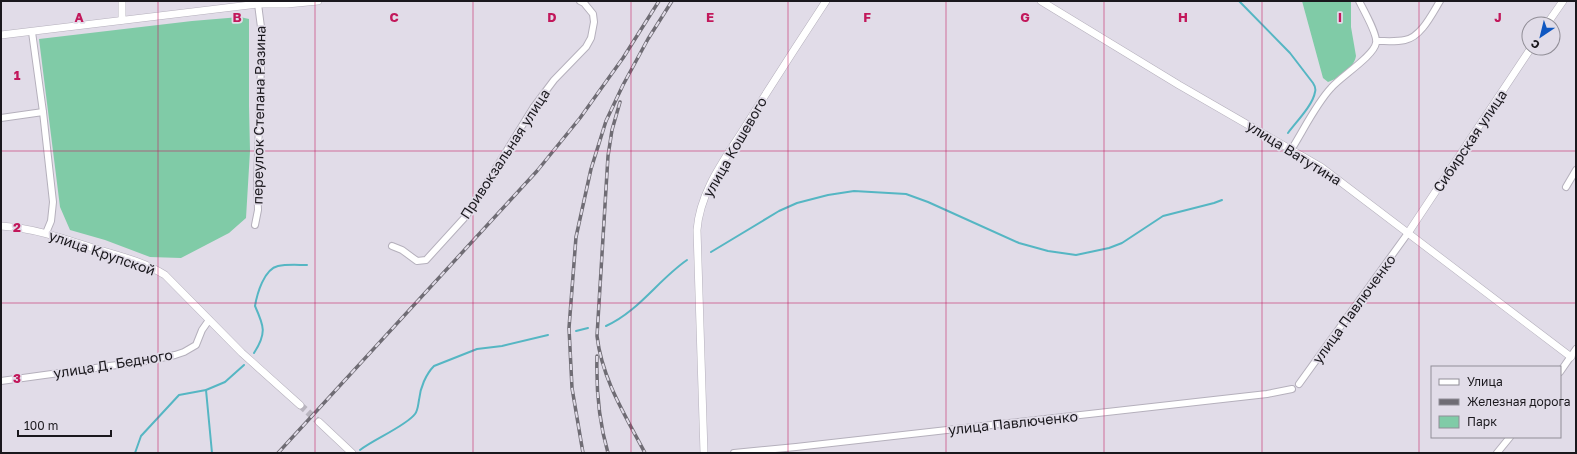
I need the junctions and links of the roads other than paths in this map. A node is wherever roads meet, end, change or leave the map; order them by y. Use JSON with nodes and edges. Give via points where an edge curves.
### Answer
{"nodes":[{"id":1,"x":122,"y":1,"type":"edge"},
{"id":2,"x":318,"y":1,"type":"edge"},
{"id":3,"x":580,"y":1,"type":"edge"},
{"id":4,"x":826,"y":1,"type":"edge"},
{"id":5,"x":1041,"y":1,"type":"edge"},
{"id":6,"x":1359,"y":1,"type":"edge"},
{"id":7,"x":1440,"y":1,"type":"edge"},
{"id":8,"x":1563,"y":1,"type":"edge"},
{"id":9,"x":287,"y":2,"type":"edge"},
{"id":10,"x":258,"y":4,"type":"junction"},
{"id":11,"x":1553,"y":16,"type":"edge"},
{"id":12,"x":122,"y":20,"type":"junction"},
{"id":13,"x":32,"y":32,"type":"junction"},
{"id":14,"x":1,"y":35,"type":"edge"},
{"id":15,"x":1377,"y":41,"type":"junction"},
{"id":16,"x":1527,"y":56,"type":"edge"},
{"id":17,"x":43,"y":112,"type":"junction"},
{"id":18,"x":1,"y":118,"type":"edge"},
{"id":19,"x":1291,"y":150,"type":"junction"},
{"id":20,"x":1576,"y":170,"type":"edge"},
{"id":21,"x":1566,"y":187,"type":"dead end"},
{"id":22,"x":255,"y":225,"type":"dead end"},
{"id":23,"x":1,"y":226,"type":"edge"},
{"id":24,"x":46,"y":233,"type":"junction"},
{"id":25,"x":1408,"y":233,"type":"junction"},
{"id":26,"x":392,"y":246,"type":"dead end"},
{"id":27,"x":209,"y":320,"type":"junction"},
{"id":28,"x":1576,"y":349,"type":"edge"},
{"id":29,"x":1573,"y":359,"type":"edge"},
{"id":30,"x":1561,"y":371,"type":"edge"},
{"id":31,"x":1,"y":380,"type":"edge"},
{"id":32,"x":1299,"y":384,"type":"dead end"},
{"id":33,"x":1292,"y":389,"type":"dead end"},
{"id":34,"x":300,"y":406,"type":"tunnel mouth"},
{"id":35,"x":319,"y":422,"type":"tunnel mouth"},
{"id":36,"x":1509,"y":438,"type":"edge"},
{"id":37,"x":352,"y":453,"type":"edge"},
{"id":38,"x":704,"y":453,"type":"edge"},
{"id":39,"x":734,"y":453,"type":"edge"},
{"id":40,"x":1497,"y":453,"type":"edge"}],
"edges":[{"from":1,"to":12,"type":"street"},
{"from":2,"to":9,"type":"street"},
{"from":3,"to":26,"type":"street","name":"Привокзальная улица","via":[[593,14],[594,29],[586,48],[554,80],[533,108],[467,215],[426,260],[417,261]]},
{"from":4,"to":38,"type":"street","name":"улица Кошевого","via":[[715,176],[701,206],[697,230]]},
{"from":5,"to":19,"type":"street","name":"улица Ватутина"},
{"from":6,"to":15,"type":"street"},
{"from":7,"to":15,"type":"street","via":[[1413,38]]},
{"from":8,"to":11,"type":"street"},
{"from":9,"to":10,"type":"street"},
{"from":10,"to":12,"type":"street"},
{"from":10,"to":22,"type":"street","name":"переулок Степана Разина","via":[[262,35],[258,210]]},
{"from":12,"to":13,"type":"street"},
{"from":13,"to":14,"type":"street"},
{"from":13,"to":17,"type":"street"},
{"from":15,"to":19,"type":"street","via":[[1365,58],[1331,87]]},
{"from":16,"to":25,"type":"street","name":"Сибирская улица"},
{"from":17,"to":18,"type":"street"},
{"from":17,"to":24,"type":"street","via":[[53,202],[51,221]]},
{"from":19,"to":25,"type":"street","name":"улица Ватутина","via":[[1320,167]]},
{"from":20,"to":21,"type":"street"},
{"from":23,"to":24,"type":"street","name":"улица Крупской","via":[[27,228]]},
{"from":24,"to":27,"type":"street","name":"улица Крупской","via":[[158,270]]},
{"from":25,"to":29,"type":"street","name":"улица Ватутина"},
{"from":25,"to":32,"type":"street","name":"улица Павлюченко"},
{"from":27,"to":31,"type":"street","name":"улица Д. Бедного","via":[[196,345],[175,355]]},
{"from":27,"to":34,"type":"street","name":"улица Крупской"},
{"from":28,"to":29,"type":"street"},
{"from":29,"to":30,"type":"street"},
{"from":33,"to":39,"type":"street","name":"улица Павлюченко","via":[[1252,396]]},
{"from":35,"to":37,"type":"street"},
{"from":36,"to":40,"type":"street"}]}
